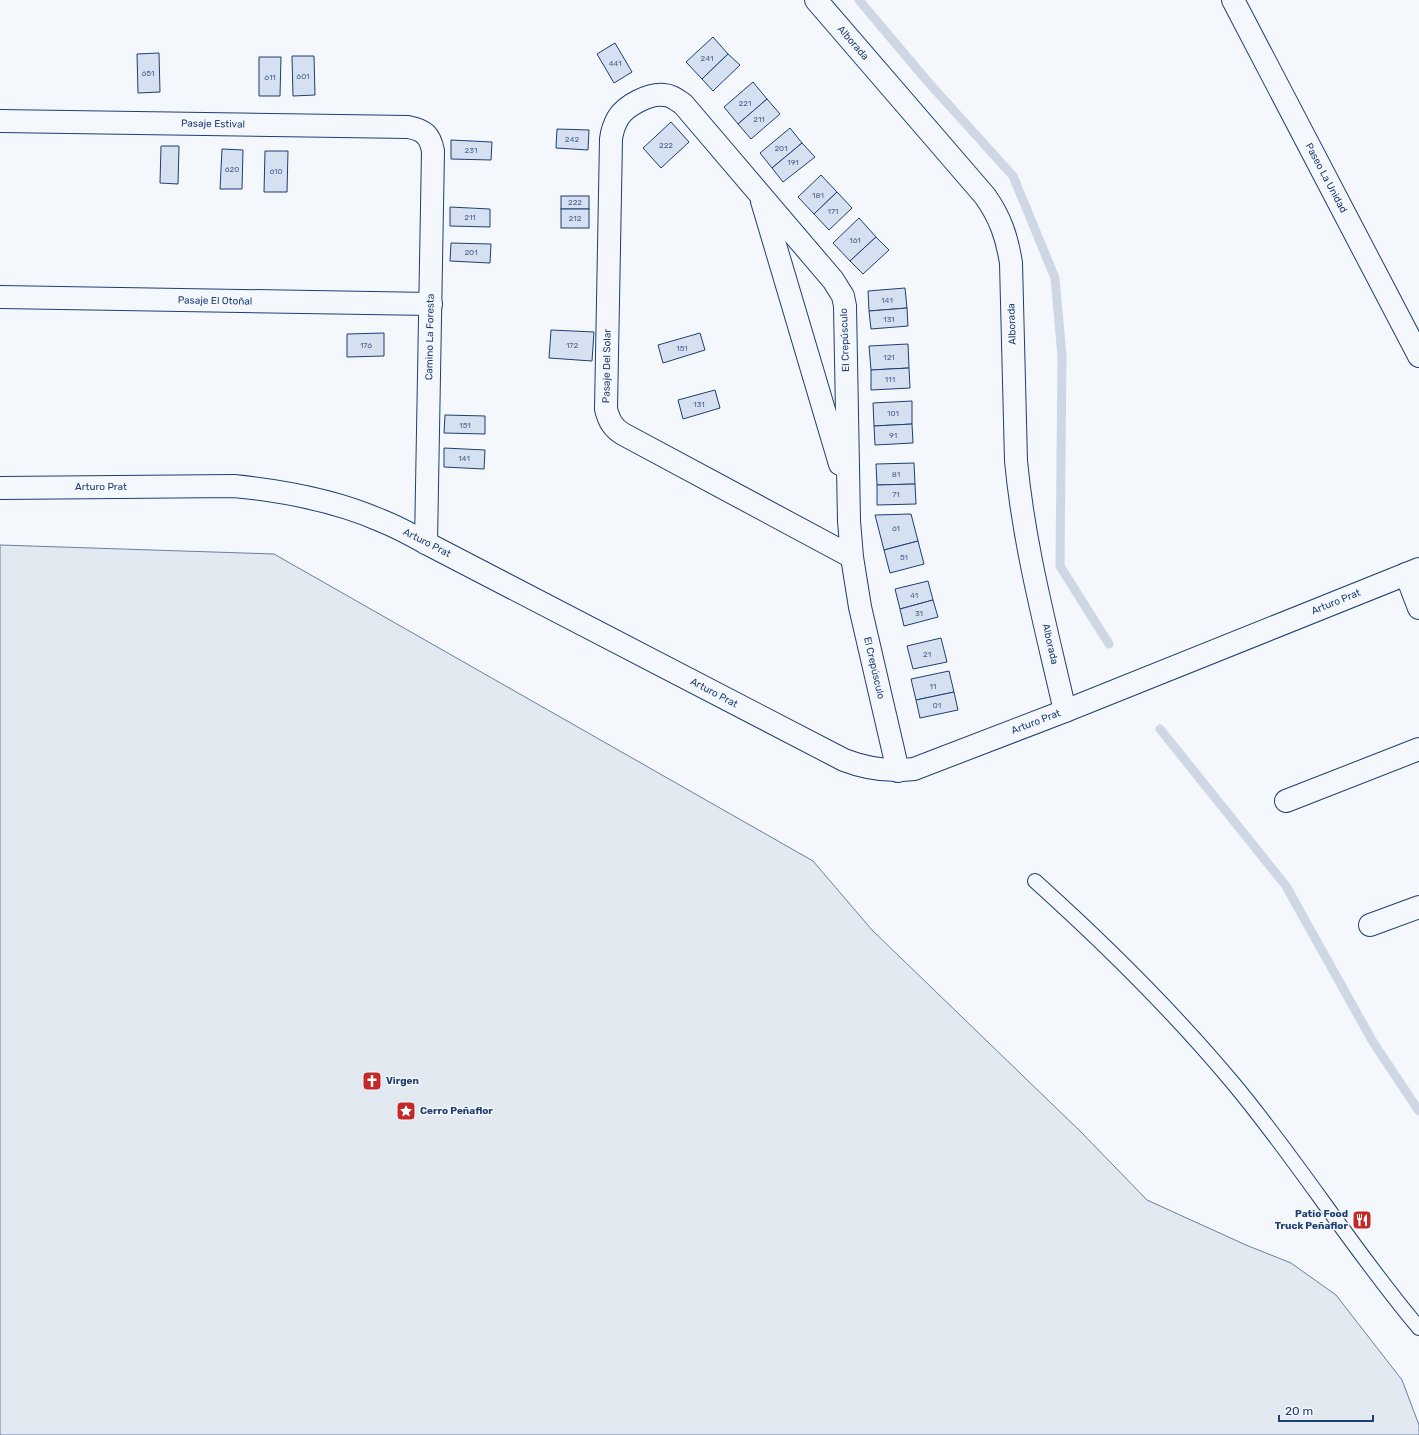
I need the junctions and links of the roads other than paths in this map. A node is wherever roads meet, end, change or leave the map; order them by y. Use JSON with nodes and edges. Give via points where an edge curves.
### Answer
{"nodes":[{"id":1,"x":816,"y":0,"type":"edge"},
{"id":2,"x":1234,"y":0,"type":"edge"},
{"id":3,"x":627,"y":108,"type":"joint"},
{"id":4,"x":0,"y":121,"type":"edge"},
{"id":5,"x":426,"y":133,"type":"joint"},
{"id":6,"x":760,"y":194,"type":"junction"},
{"id":7,"x":0,"y":297,"type":"edge"},
{"id":8,"x":431,"y":304,"type":"junction"},
{"id":9,"x":1419,"y":356,"type":"edge"},
{"id":10,"x":0,"y":488,"type":"edge"},
{"id":11,"x":848,"y":492,"type":"junction"},
{"id":12,"x":426,"y":542,"type":"junction"},
{"id":13,"x":852,"y":557,"type":"junction"},
{"id":14,"x":1412,"y":571,"type":"edge"},
{"id":15,"x":1419,"y":608,"type":"edge"},
{"id":16,"x":1065,"y":711,"type":"junction"},
{"id":17,"x":1419,"y":749,"type":"edge"},
{"id":18,"x":898,"y":771,"type":"junction"},
{"id":19,"x":1286,"y":801,"type":"dead end"},
{"id":20,"x":1035,"y":881,"type":"dead end"},
{"id":21,"x":1419,"y":907,"type":"edge"},
{"id":22,"x":1370,"y":925,"type":"dead end"},
{"id":23,"x":1419,"y":1328,"type":"edge"}],
"edges":[{"from":1,"to":16,"type":"street","name":"Alborada","via":[[985,196],[1002,226],[1011,263],[1016,462],[1019,488],[1026,538]]},
{"from":2,"to":9,"type":"street","name":"Paseo La Unidad"},
{"from":3,"to":6,"type":"street","name":"El Crepúsculo","via":[[650,96],[665,95],[675,98],[690,111]]},
{"from":3,"to":13,"type":"street","name":"Pasaje Del Solar","via":[[618,118],[611,139],[606,409],[611,423],[623,434]]},
{"from":4,"to":5,"type":"street","name":"Pasaje Estival","via":[[408,127]]},
{"from":5,"to":8,"type":"street","name":"Camino La Foresta","via":[[433,151]]},
{"from":6,"to":11,"type":"street","name":"El Crepúsculo"},
{"from":6,"to":11,"type":"street","name":"El Crepúsculo","via":[[833,280],[845,306]]},
{"from":7,"to":8,"type":"street","name":"Pasaje El Otoñal"},
{"from":8,"to":12,"type":"street","name":"Camino La Foresta"},
{"from":10,"to":12,"type":"street","name":"Arturo Prat","via":[[234,486],[271,490],[346,507],[382,520]]},
{"from":11,"to":13,"type":"street","name":"El Crepúsculo"},
{"from":12,"to":18,"type":"street","name":"Arturo Prat","via":[[844,760],[862,767]]},
{"from":13,"to":18,"type":"street","name":"El Crepúsculo","via":[[860,607]]},
{"from":14,"to":15,"type":"street"},
{"from":14,"to":16,"type":"street","name":"Arturo Prat"},
{"from":16,"to":18,"type":"street","name":"Arturo Prat","via":[[914,769]]},
{"from":17,"to":19,"type":"street"},
{"from":20,"to":23,"type":"lane","via":[[1135,975],[1233,1084]]},
{"from":21,"to":22,"type":"street"}]}
